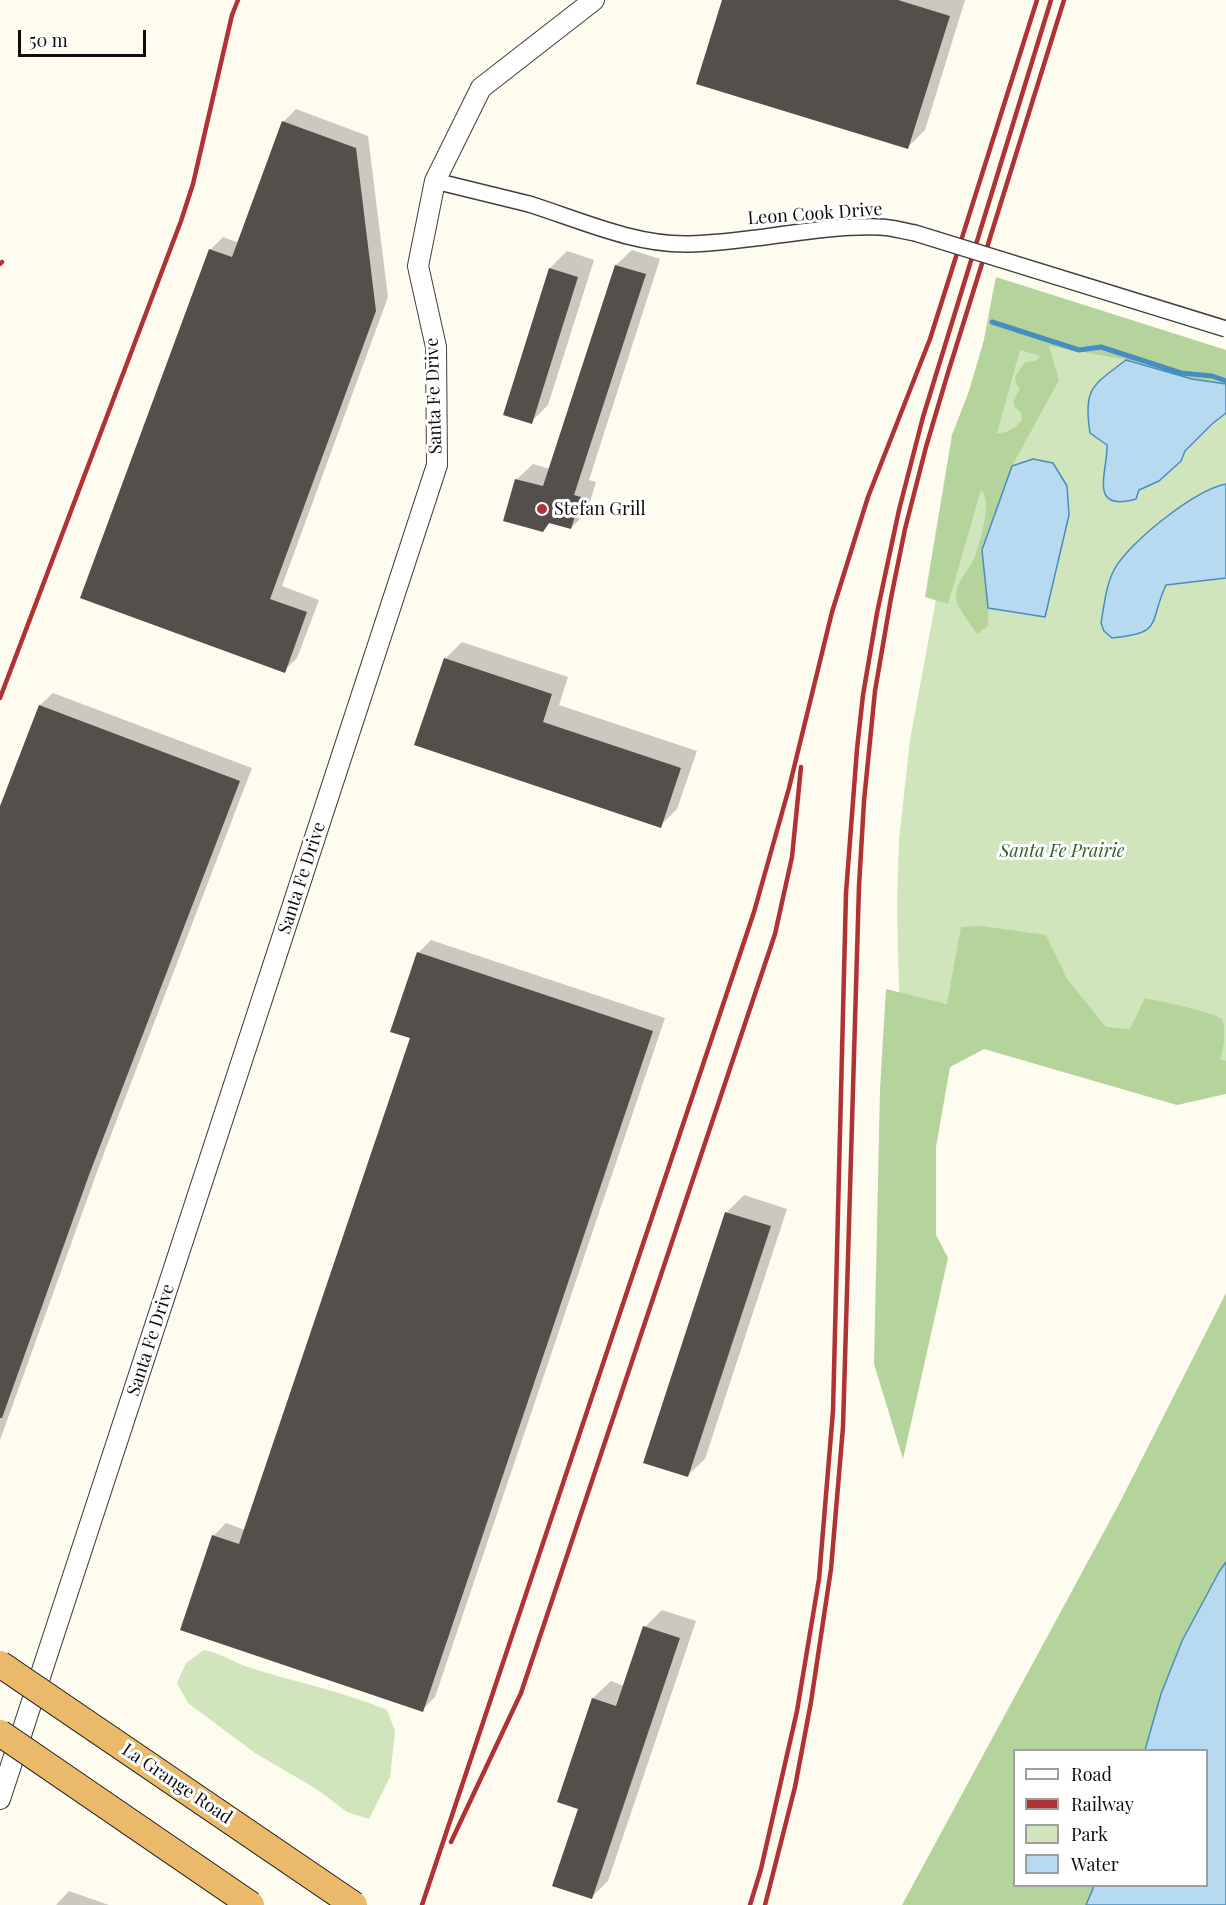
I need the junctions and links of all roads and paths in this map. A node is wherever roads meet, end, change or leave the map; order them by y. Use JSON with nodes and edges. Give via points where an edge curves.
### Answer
{"nodes":[{"id":1,"x":594,"y":0,"type":"edge"},
{"id":2,"x":435,"y":181,"type":"junction"},
{"id":3,"x":1226,"y":329,"type":"edge"},
{"id":4,"x":0,"y":1664,"type":"edge"},
{"id":5,"x":0,"y":1733,"type":"edge"},
{"id":6,"x":0,"y":1799,"type":"edge"},
{"id":7,"x":251,"y":1905,"type":"edge"},
{"id":8,"x":354,"y":1905,"type":"edge"}],
"edges":[{"from":1,"to":2,"type":"street","name":"Santa Fe Drive","via":[[481,88]]},
{"from":2,"to":3,"type":"street","name":"Leon Cook Drive","bridge":true,"via":[[529,204],[625,235],[666,242],[688,244],[846,228],[904,231]]},
{"from":2,"to":6,"type":"street","name":"Santa Fe Drive","via":[[418,266],[436,347],[436,465]]},
{"from":4,"to":8,"type":"highway","name":"La Grange Road","bridge":true},
{"from":5,"to":7,"type":"highway","bridge":true}]}
